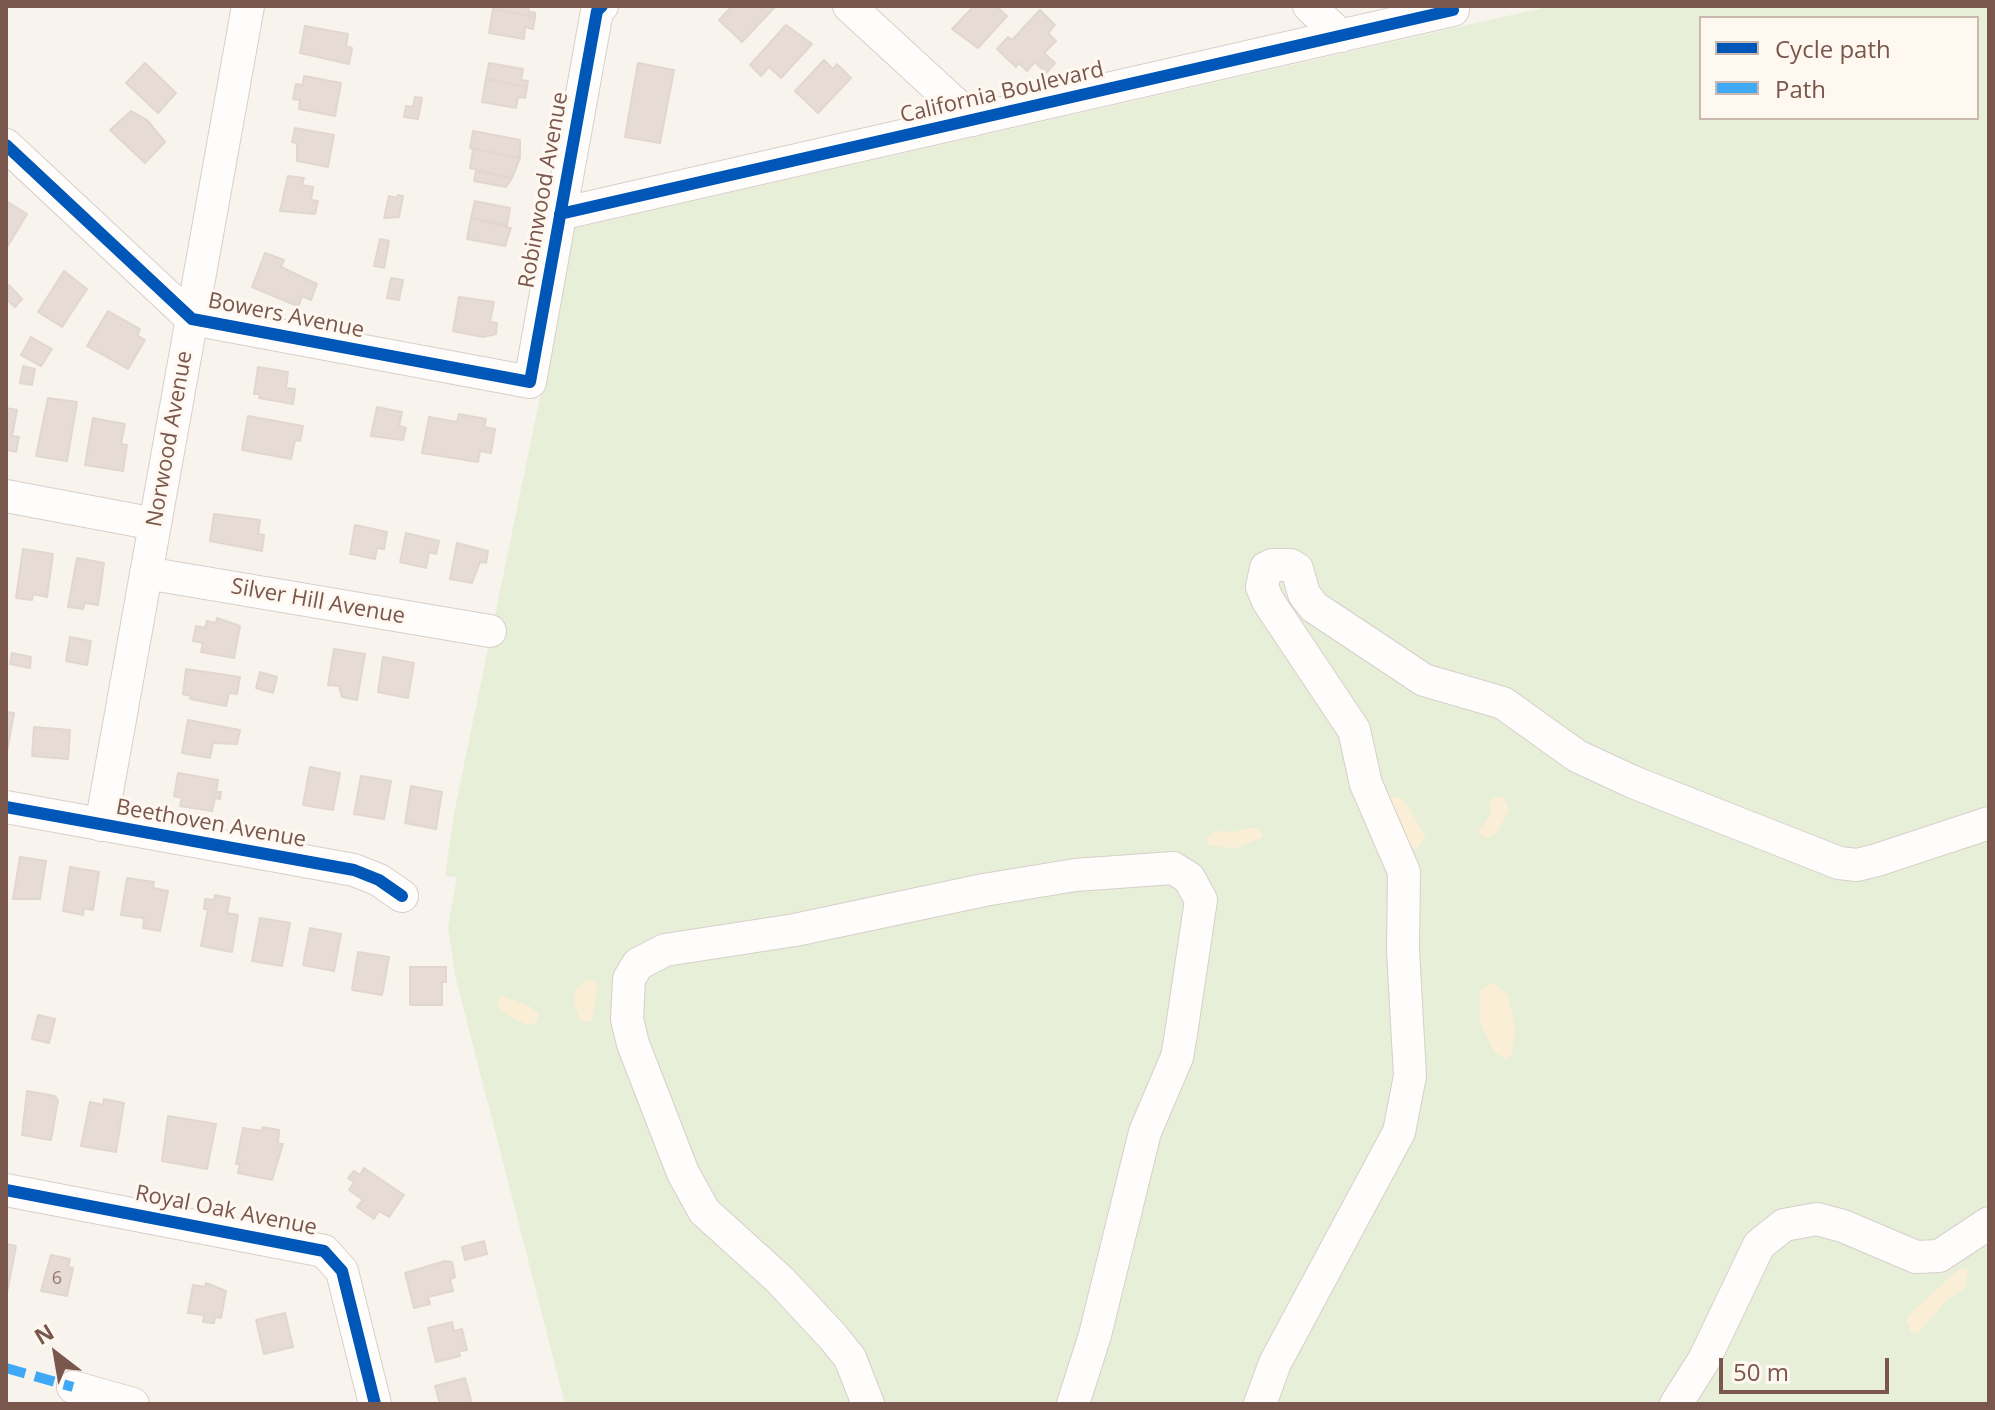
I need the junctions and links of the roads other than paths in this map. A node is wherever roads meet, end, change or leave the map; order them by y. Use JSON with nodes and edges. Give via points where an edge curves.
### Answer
{"nodes":[{"id":1,"x":248,"y":6,"type":"edge"},
{"id":2,"x":602,"y":6,"type":"edge"},
{"id":3,"x":849,"y":6,"type":"edge"},
{"id":4,"x":1309,"y":6,"type":"edge"},
{"id":5,"x":1453,"y":10,"type":"dead end"},
{"id":6,"x":1341,"y":36,"type":"junction"},
{"id":7,"x":973,"y":120,"type":"junction"},
{"id":8,"x":6,"y":145,"type":"edge"},
{"id":9,"x":560,"y":214,"type":"junction"},
{"id":10,"x":192,"y":319,"type":"junction"},
{"id":11,"x":530,"y":382,"type":"joint"},
{"id":12,"x":6,"y":496,"type":"edge"},
{"id":13,"x":155,"y":524,"type":"junction"},
{"id":14,"x":146,"y":573,"type":"junction"},
{"id":15,"x":490,"y":631,"type":"dead end"},
{"id":16,"x":6,"y":807,"type":"edge"},
{"id":17,"x":1989,"y":823,"type":"edge"},
{"id":18,"x":101,"y":825,"type":"junction"},
{"id":19,"x":402,"y":896,"type":"dead end"},
{"id":20,"x":6,"y":1190,"type":"edge"},
{"id":21,"x":1989,"y":1223,"type":"edge"},
{"id":22,"x":73,"y":1387,"type":"dead end"},
{"id":23,"x":133,"y":1404,"type":"edge"},
{"id":24,"x":375,"y":1404,"type":"edge"},
{"id":25,"x":868,"y":1404,"type":"edge"},
{"id":26,"x":1073,"y":1404,"type":"edge"},
{"id":27,"x":1260,"y":1404,"type":"edge"},
{"id":28,"x":1676,"y":1404,"type":"edge"}],
"edges":[{"from":1,"to":10,"type":"street","name":"Norwood Avenue"},
{"from":2,"to":9,"type":"street","name":"Robinwood Avenue"},
{"from":3,"to":7,"type":"street"},
{"from":4,"to":6,"type":"street"},
{"from":5,"to":6,"type":"street","name":"California Boulevard"},
{"from":6,"to":7,"type":"street","name":"California Boulevard"},
{"from":7,"to":9,"type":"street","name":"California Boulevard"},
{"from":8,"to":10,"type":"street","name":"Bowers Avenue"},
{"from":9,"to":11,"type":"street","name":"Robinwood Avenue"},
{"from":10,"to":11,"type":"street","name":"Bowers Avenue"},
{"from":10,"to":13,"type":"street","name":"Norwood Avenue"},
{"from":12,"to":13,"type":"street"},
{"from":13,"to":14,"type":"street","name":"Norwood Avenue"},
{"from":14,"to":15,"type":"street","name":"Silver Hill Avenue"},
{"from":14,"to":18,"type":"street","name":"Norwood Avenue"},
{"from":16,"to":18,"type":"street","name":"Beethoven Avenue"},
{"from":17,"to":27,"type":"street","via":[[1877,860],[1839,863],[1577,756],[1503,703],[1424,680],[1314,607],[1297,569],[1266,568],[1261,577],[1268,601],[1354,730],[1366,784],[1404,872],[1410,1076],[1399,1132],[1275,1363]]},
{"from":18,"to":19,"type":"street","name":"Beethoven Avenue","via":[[354,870]]},
{"from":20,"to":24,"type":"street","name":"Royal Oak Avenue","via":[[324,1251],[342,1271]]},
{"from":21,"to":28,"type":"street","via":[[1939,1256],[1916,1257],[1817,1219],[1784,1225],[1759,1245],[1704,1360]]},
{"from":22,"to":23,"type":"street"},
{"from":25,"to":26,"type":"street","via":[[850,1358],[833,1337],[704,1211],[683,1173],[633,1044],[627,1019],[629,979],[638,964],[665,950],[1075,875],[1173,868],[1189,878],[1201,900],[1177,1057],[1145,1132]]}]}
